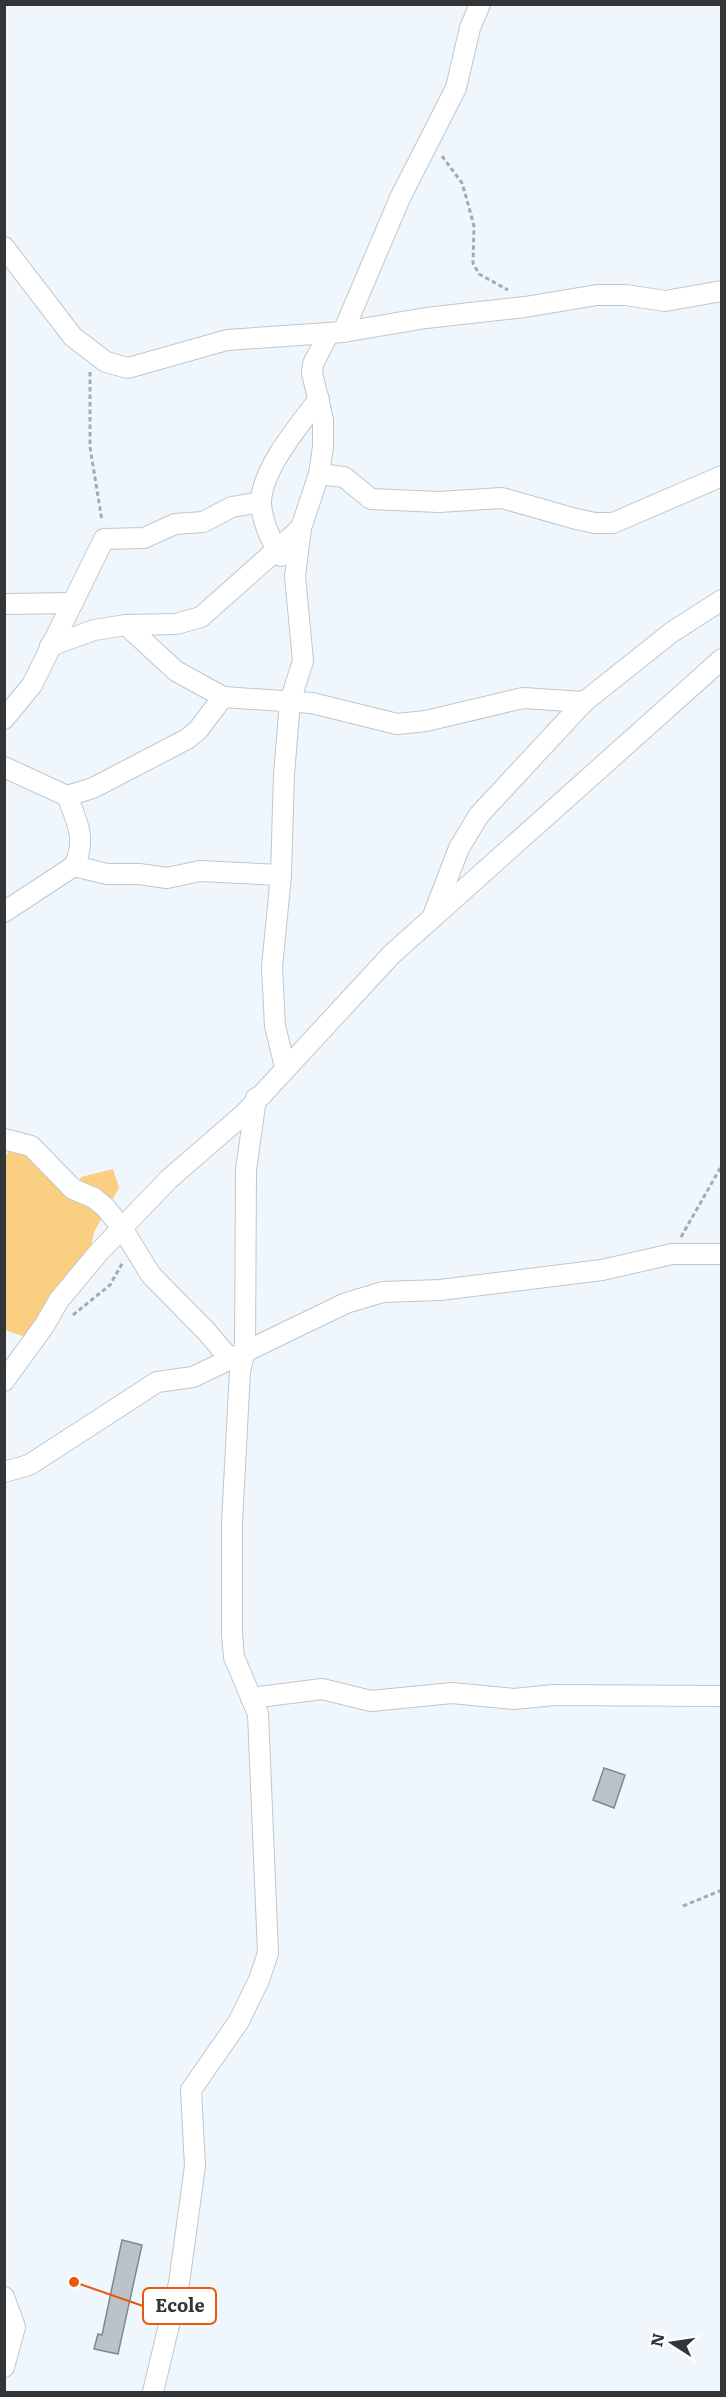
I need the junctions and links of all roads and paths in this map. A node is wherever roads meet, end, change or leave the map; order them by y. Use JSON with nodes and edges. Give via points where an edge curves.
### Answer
{"nodes":[{"id":1,"x":480,"y":4,"type":"edge"},
{"id":2,"x":441,"y":152,"type":"dead end"},
{"id":3,"x":4,"y":247,"type":"edge"},
{"id":4,"x":722,"y":291,"type":"edge"},
{"id":5,"x":536,"y":305,"type":"junction"},
{"id":6,"x":336,"y":333,"type":"junction"},
{"id":7,"x":85,"y":347,"type":"junction"},
{"id":8,"x":319,"y":399,"type":"junction"},
{"id":9,"x":319,"y":474,"type":"junction"},
{"id":10,"x":722,"y":476,"type":"edge"},
{"id":11,"x":261,"y":502,"type":"junction"},
{"id":12,"x":301,"y":528,"type":"junction"},
{"id":13,"x":104,"y":539,"type":"junction"},
{"id":14,"x":276,"y":548,"type":"junction"},
{"id":15,"x":295,"y":576,"type":"junction"},
{"id":16,"x":722,"y":600,"type":"edge"},
{"id":17,"x":73,"y":603,"type":"junction"},
{"id":18,"x":4,"y":604,"type":"edge"},
{"id":19,"x":126,"y":625,"type":"junction"},
{"id":20,"x":50,"y":646,"type":"junction"},
{"id":21,"x":722,"y":659,"type":"edge"},
{"id":22,"x":223,"y":697,"type":"junction"},
{"id":23,"x":290,"y":702,"type":"junction"},
{"id":24,"x":584,"y":702,"type":"junction"},
{"id":25,"x":4,"y":719,"type":"edge"},
{"id":26,"x":4,"y":767,"type":"edge"},
{"id":27,"x":67,"y":796,"type":"junction"},
{"id":28,"x":74,"y":866,"type":"junction"},
{"id":29,"x":281,"y":875,"type":"junction"},
{"id":30,"x":4,"y":912,"type":"edge"},
{"id":31,"x":432,"y":918,"type":"junction"},
{"id":32,"x":285,"y":1067,"type":"junction"},
{"id":33,"x":256,"y":1098,"type":"junction"},
{"id":34,"x":4,"y":1139,"type":"edge"},
{"id":35,"x":722,"y":1165,"type":"edge"},
{"id":36,"x":122,"y":1228,"type":"junction"},
{"id":37,"x":672,"y":1254,"type":"junction"},
{"id":38,"x":722,"y":1254,"type":"edge"},
{"id":39,"x":237,"y":1355,"type":"junction"},
{"id":40,"x":4,"y":1381,"type":"edge"},
{"id":41,"x":4,"y":1472,"type":"edge"},
{"id":42,"x":722,"y":1696,"type":"edge"},
{"id":43,"x":251,"y":1698,"type":"junction"},
{"id":44,"x":722,"y":1890,"type":"edge"},
{"id":45,"x":683,"y":1906,"type":"dead end"},
{"id":46,"x":4,"y":2297,"type":"edge"},
{"id":47,"x":4,"y":2367,"type":"edge"},
{"id":48,"x":153,"y":2392,"type":"edge"}],
"edges":[{"from":1,"to":6,"type":"street","via":[[470,28],[456,88]]},
{"from":2,"to":5,"type":"path","via":[[462,183],[467,200],[474,226],[472,263],[479,274]]},
{"from":3,"to":7,"type":"street","via":[[57,318]]},
{"from":4,"to":5,"type":"street","via":[[665,301],[626,294]]},
{"from":5,"to":6,"type":"street"},
{"from":6,"to":7,"type":"street","via":[[227,340],[128,368],[106,362]]},
{"from":6,"to":8,"type":"street","via":[[313,364]]},
{"from":7,"to":13,"type":"path","via":[[90,368],[90,447]]},
{"from":8,"to":9,"type":"street","via":[[324,437]]},
{"from":8,"to":11,"type":"street","via":[[283,449]]},
{"from":9,"to":10,"type":"street","via":[[344,477],[370,499],[510,499],[595,524],[613,523]]},
{"from":9,"to":12,"type":"street"},
{"from":11,"to":13,"type":"street","via":[[232,507],[203,522],[175,524],[144,538]]},
{"from":11,"to":14,"type":"street"},
{"from":12,"to":14,"type":"street"},
{"from":12,"to":15,"type":"street"},
{"from":13,"to":17,"type":"street"},
{"from":14,"to":15,"type":"street"},
{"from":14,"to":19,"type":"street","via":[[250,576],[201,617],[176,624]]},
{"from":15,"to":23,"type":"street","via":[[303,662]]},
{"from":16,"to":24,"type":"street","via":[[672,632]]},
{"from":17,"to":18,"type":"street"},
{"from":17,"to":20,"type":"street"},
{"from":19,"to":20,"type":"street","via":[[94,630]]},
{"from":19,"to":22,"type":"street","via":[[176,671]]},
{"from":20,"to":25,"type":"street","via":[[32,685]]},
{"from":21,"to":31,"type":"street"},
{"from":22,"to":23,"type":"street"},
{"from":22,"to":27,"type":"street","via":[[187,740],[93,788]]},
{"from":23,"to":24,"type":"street","via":[[312,703],[397,724],[524,698]]},
{"from":23,"to":29,"type":"street"},
{"from":24,"to":31,"type":"street","via":[[479,815],[459,848]]},
{"from":26,"to":27,"type":"street"},
{"from":27,"to":28,"type":"street","via":[[80,828],[79,855]]},
{"from":28,"to":29,"type":"street","via":[[107,874],[167,878],[200,871]]},
{"from":28,"to":30,"type":"street"},
{"from":29,"to":32,"type":"street","via":[[272,967],[275,1026]]},
{"from":31,"to":32,"type":"street","via":[[392,954]]},
{"from":32,"to":33,"type":"street"},
{"from":33,"to":36,"type":"street"},
{"from":33,"to":39,"type":"street","via":[[246,1170]]},
{"from":34,"to":36,"type":"street","via":[[31,1146],[73,1189],[99,1203]]},
{"from":35,"to":37,"type":"path"},
{"from":36,"to":39,"type":"street","via":[[151,1275],[206,1331]]},
{"from":36,"to":40,"type":"street","via":[[59,1300]]},
{"from":37,"to":38,"type":"street"},
{"from":37,"to":39,"type":"street","via":[[557,1276],[440,1290],[383,1292],[346,1303]]},
{"from":39,"to":41,"type":"street","via":[[193,1377],[157,1382],[29,1465]]},
{"from":39,"to":43,"type":"street","via":[[240,1371],[232,1523],[232,1633],[234,1657]]},
{"from":42,"to":43,"type":"street","via":[[554,1695],[514,1699],[452,1693],[370,1701],[322,1689]]},
{"from":43,"to":48,"type":"street","via":[[258,1714],[260,1742],[268,1953],[239,2021],[191,2090],[195,2166],[179,2283]]},
{"from":44,"to":45,"type":"path"},
{"from":46,"to":47,"type":"street","via":[[15,2327]]}]}
